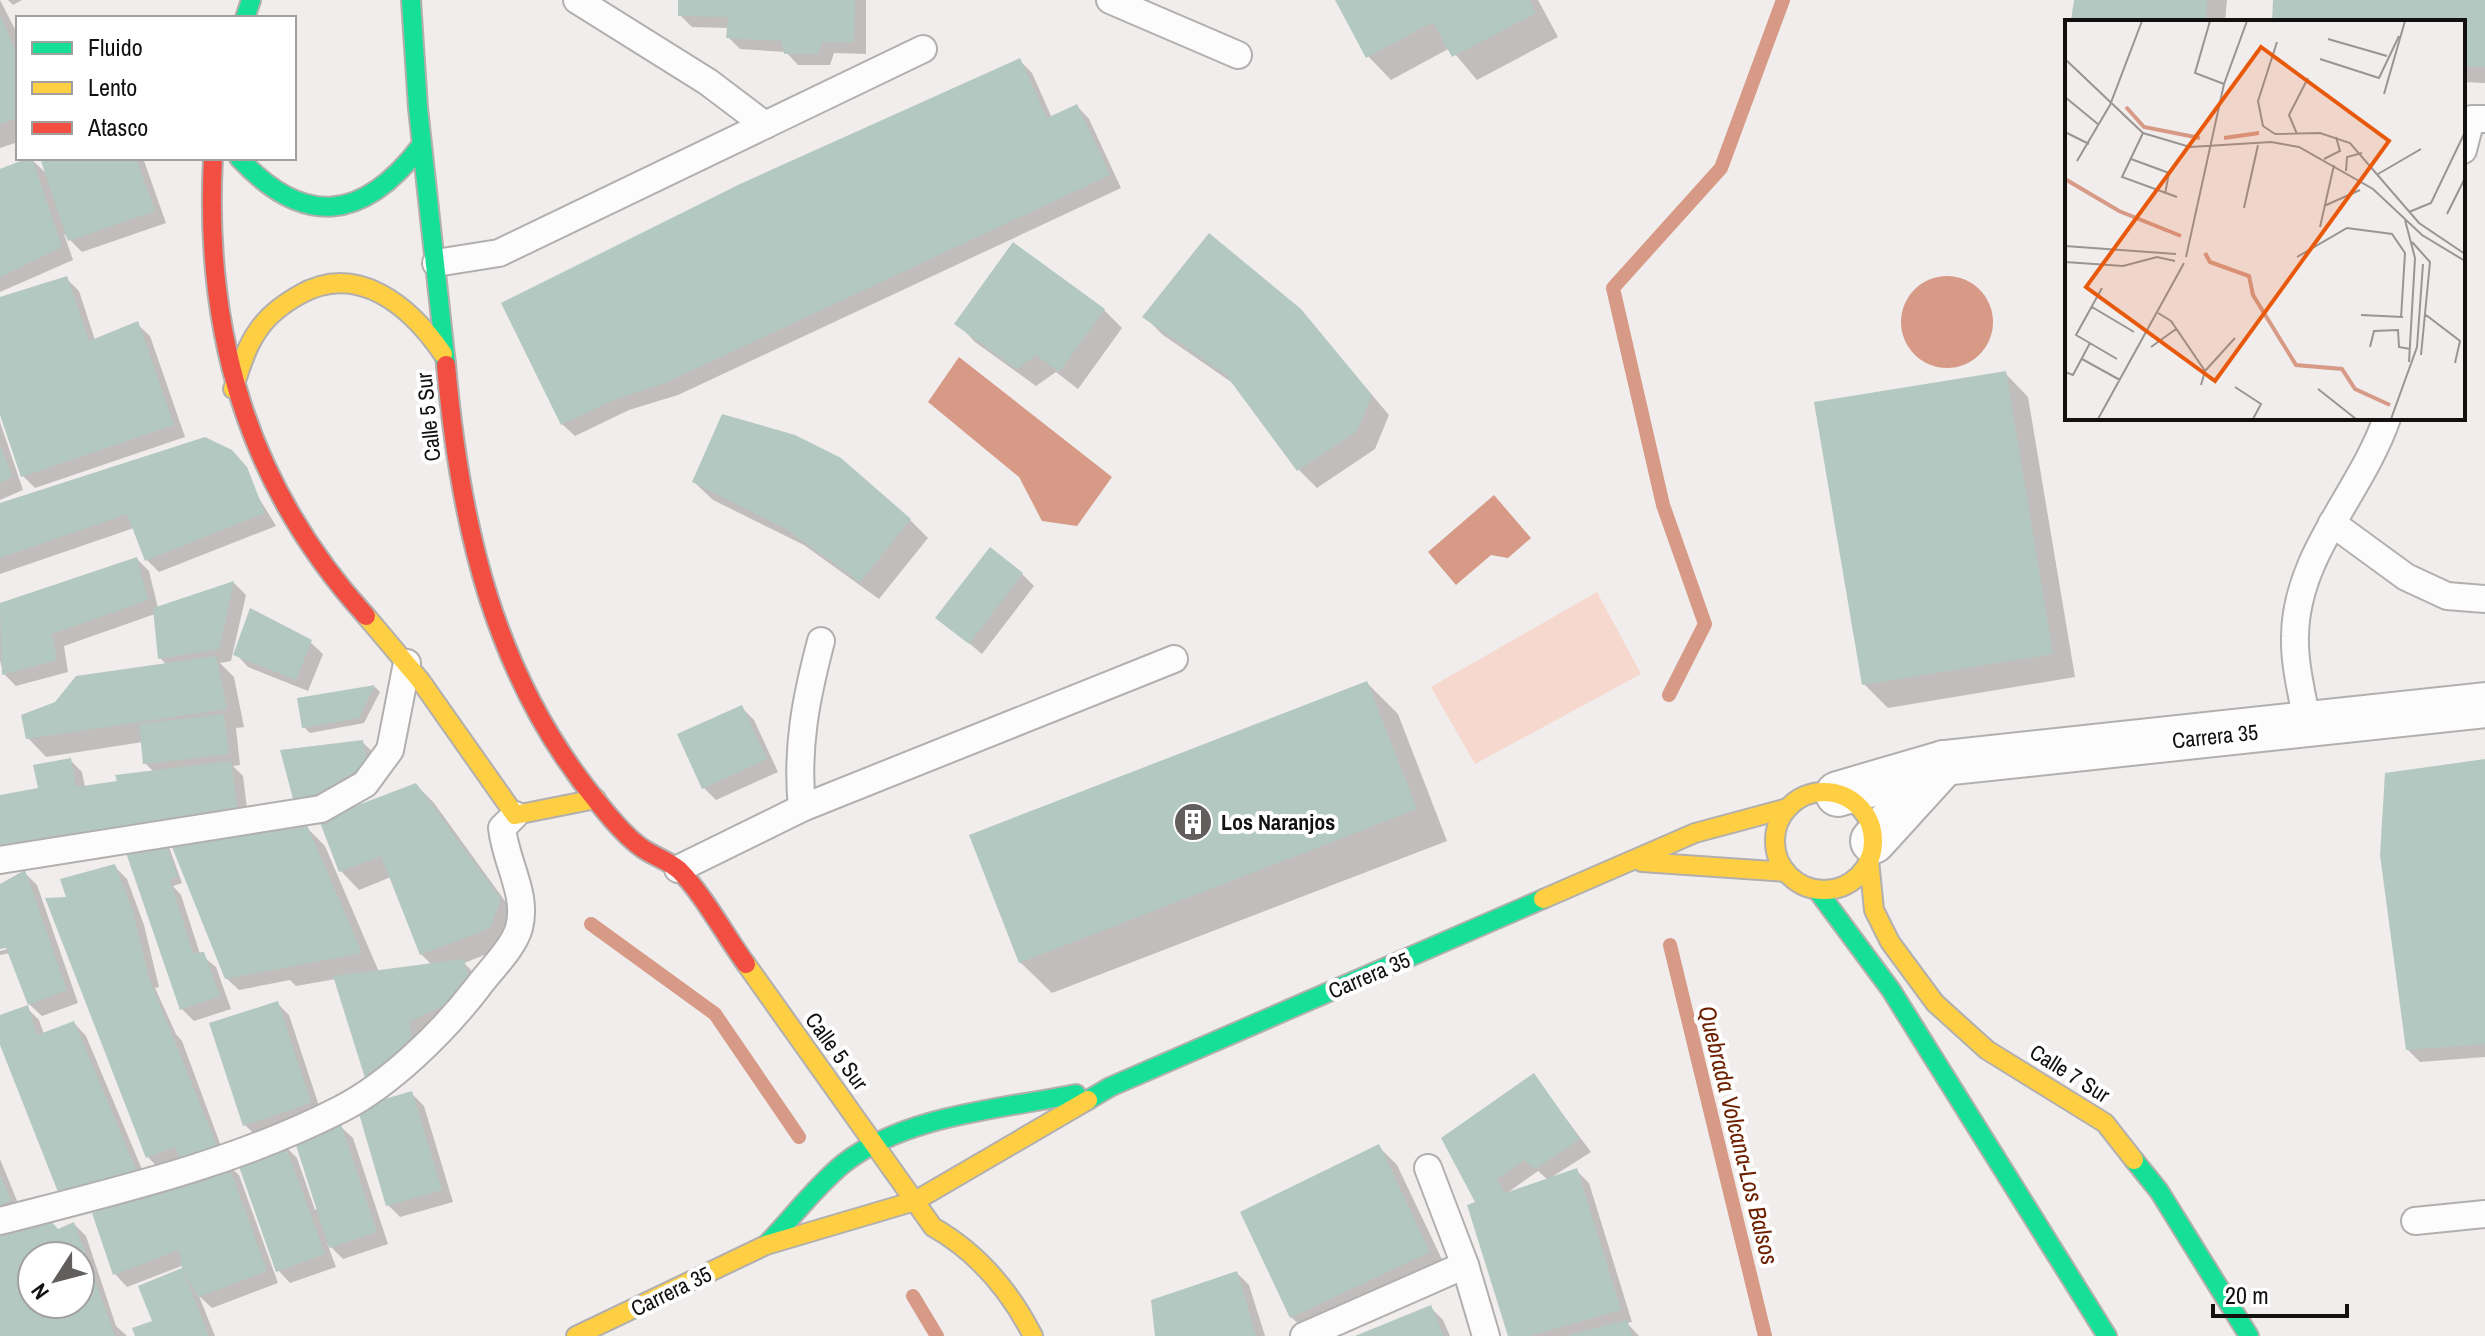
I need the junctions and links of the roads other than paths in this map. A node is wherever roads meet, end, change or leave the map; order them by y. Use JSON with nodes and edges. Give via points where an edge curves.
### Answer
{"nodes":[{"id":1,"x":411,"y":0,"type":"edge"},
{"id":2,"x":577,"y":0,"type":"edge"},
{"id":3,"x":1110,"y":0,"type":"edge"},
{"id":4,"x":923,"y":49,"type":"dead end"},
{"id":5,"x":1238,"y":55,"type":"dead end"},
{"id":6,"x":2473,"y":119,"type":"edge"},
{"id":7,"x":765,"y":125,"type":"junction"},
{"id":8,"x":2465,"y":144,"type":"edge"},
{"id":9,"x":420,"y":147,"type":"junction"},
{"id":10,"x":213,"y":160,"type":"edge"},
{"id":11,"x":241,"y":160,"type":"edge"},
{"id":12,"x":436,"y":263,"type":"junction"},
{"id":13,"x":446,"y":360,"type":"junction"},
{"id":14,"x":233,"y":389,"type":"junction"},
{"id":15,"x":2386,"y":420,"type":"edge"},
{"id":16,"x":2332,"y":523,"type":"junction"},
{"id":17,"x":2485,"y":599,"type":"edge"},
{"id":18,"x":821,"y":641,"type":"dead end"},
{"id":19,"x":1174,"y":659,"type":"dead end"},
{"id":20,"x":407,"y":663,"type":"junction"},
{"id":21,"x":2485,"y":705,"type":"edge"},
{"id":22,"x":2308,"y":727,"type":"junction"},
{"id":23,"x":1944,"y":763,"type":"junction"},
{"id":24,"x":1838,"y":794,"type":"junction"},
{"id":25,"x":596,"y":799,"type":"junction"},
{"id":26,"x":802,"y":808,"type":"junction"},
{"id":27,"x":1788,"y":808,"type":"junction"},
{"id":28,"x":515,"y":815,"type":"junction"},
{"id":29,"x":1871,"y":851,"type":"junction"},
{"id":30,"x":0,"y":860,"type":"edge"},
{"id":31,"x":1628,"y":862,"type":"junction"},
{"id":32,"x":678,"y":869,"type":"junction"},
{"id":33,"x":1786,"y":872,"type":"junction"},
{"id":34,"x":1817,"y":890,"type":"junction"},
{"id":35,"x":1110,"y":1087,"type":"junction"},
{"id":36,"x":876,"y":1144,"type":"junction"},
{"id":37,"x":1428,"y":1168,"type":"dead end"},
{"id":38,"x":915,"y":1201,"type":"junction"},
{"id":39,"x":2485,"y":1214,"type":"edge"},
{"id":40,"x":0,"y":1221,"type":"edge"},
{"id":41,"x":2415,"y":1221,"type":"dead end"},
{"id":42,"x":766,"y":1245,"type":"junction"},
{"id":43,"x":1465,"y":1265,"type":"junction"},
{"id":44,"x":576,"y":1336,"type":"edge"},
{"id":45,"x":1033,"y":1336,"type":"edge"},
{"id":46,"x":1304,"y":1336,"type":"edge"},
{"id":47,"x":1486,"y":1336,"type":"edge"},
{"id":48,"x":2107,"y":1336,"type":"edge"},
{"id":49,"x":2249,"y":1336,"type":"edge"}],
"edges":[{"from":1,"to":9,"type":"street","name":"Calle 5 Sur"},
{"from":2,"to":7,"type":"lane","via":[[708,82]]},
{"from":3,"to":5,"type":"lane"},
{"from":4,"to":7,"type":"lane"},
{"from":6,"to":8,"type":"lane"},
{"from":7,"to":12,"type":"lane","via":[[499,253]]},
{"from":9,"to":11,"type":"street","via":[[394,182],[347,206],[314,208],[283,199],[256,180]]},
{"from":9,"to":12,"type":"street","name":"Calle 5 Sur"},
{"from":10,"to":14,"type":"street","via":[[211,260],[217,323]]},
{"from":12,"to":13,"type":"street","name":"Calle 5 Sur"},
{"from":13,"to":14,"type":"street","via":[[408,307],[379,290],[311,288],[281,305],[258,330]]},
{"from":13,"to":25,"type":"street","name":"Calle 5 Sur","via":[[465,517],[481,583],[513,668],[554,741]]},
{"from":14,"to":20,"type":"street","via":[[255,444],[328,570]]},
{"from":15,"to":16,"type":"lane","via":[[2351,498]]},
{"from":16,"to":17,"type":"lane","via":[[2406,577],[2447,596]]},
{"from":16,"to":22,"type":"lane","via":[[2315,552],[2295,636]]},
{"from":18,"to":26,"type":"lane","via":[[803,710],[798,765]]},
{"from":19,"to":26,"type":"lane"},
{"from":20,"to":28,"type":"street"},
{"from":20,"to":30,"type":"lane","via":[[390,750],[365,784],[321,809]]},
{"from":21,"to":22,"type":"street","name":"Carrera 35"},
{"from":22,"to":23,"type":"street","name":"Carrera 35"},
{"from":23,"to":24,"type":"street","name":"Carrera 35"},
{"from":23,"to":29,"type":"street"},
{"from":24,"to":27,"type":"street","via":[[1810,795]]},
{"from":24,"to":29,"type":"street","via":[[1863,812]]},
{"from":25,"to":28,"type":"street"},
{"from":25,"to":32,"type":"street","name":"Calle 5 Sur","via":[[635,842]]},
{"from":26,"to":32,"type":"lane"},
{"from":27,"to":31,"type":"street","name":"Carrera 35","via":[[1695,833]]},
{"from":27,"to":33,"type":"street","via":[[1775,839]]},
{"from":28,"to":40,"type":"lane","via":[[502,828],[522,909],[518,932],[461,1009],[406,1064],[342,1109],[238,1152],[142,1186]]},
{"from":29,"to":34,"type":"street","via":[[1861,874],[1849,884]]},
{"from":29,"to":49,"type":"street","name":"Calle 7 Sur","via":[[1874,910],[1890,942],[1935,1003],[1987,1050],[2105,1123],[2159,1191]]},
{"from":31,"to":33,"type":"street","name":"Carrera 35"},
{"from":31,"to":35,"type":"street","name":"Carrera 35"},
{"from":32,"to":36,"type":"street","name":"Calle 5 Sur"},
{"from":33,"to":34,"type":"street"},
{"from":34,"to":48,"type":"street","via":[[1837,924],[1891,990]]},
{"from":35,"to":36,"type":"street","name":"Carrera 35","via":[[918,1128]]},
{"from":35,"to":38,"type":"street","name":"Carrera 35"},
{"from":36,"to":38,"type":"street","name":"Calle 5 Sur"},
{"from":36,"to":42,"type":"street","name":"Carrera 35","via":[[844,1163]]},
{"from":37,"to":43,"type":"lane"},
{"from":38,"to":42,"type":"street","name":"Carrera 35"},
{"from":38,"to":45,"type":"street","name":"Calle 5 Sur","via":[[933,1227],[959,1240],[987,1270]]},
{"from":39,"to":41,"type":"lane"},
{"from":42,"to":44,"type":"street","name":"Carrera 35"},
{"from":43,"to":46,"type":"lane"},
{"from":43,"to":47,"type":"lane"}]}
